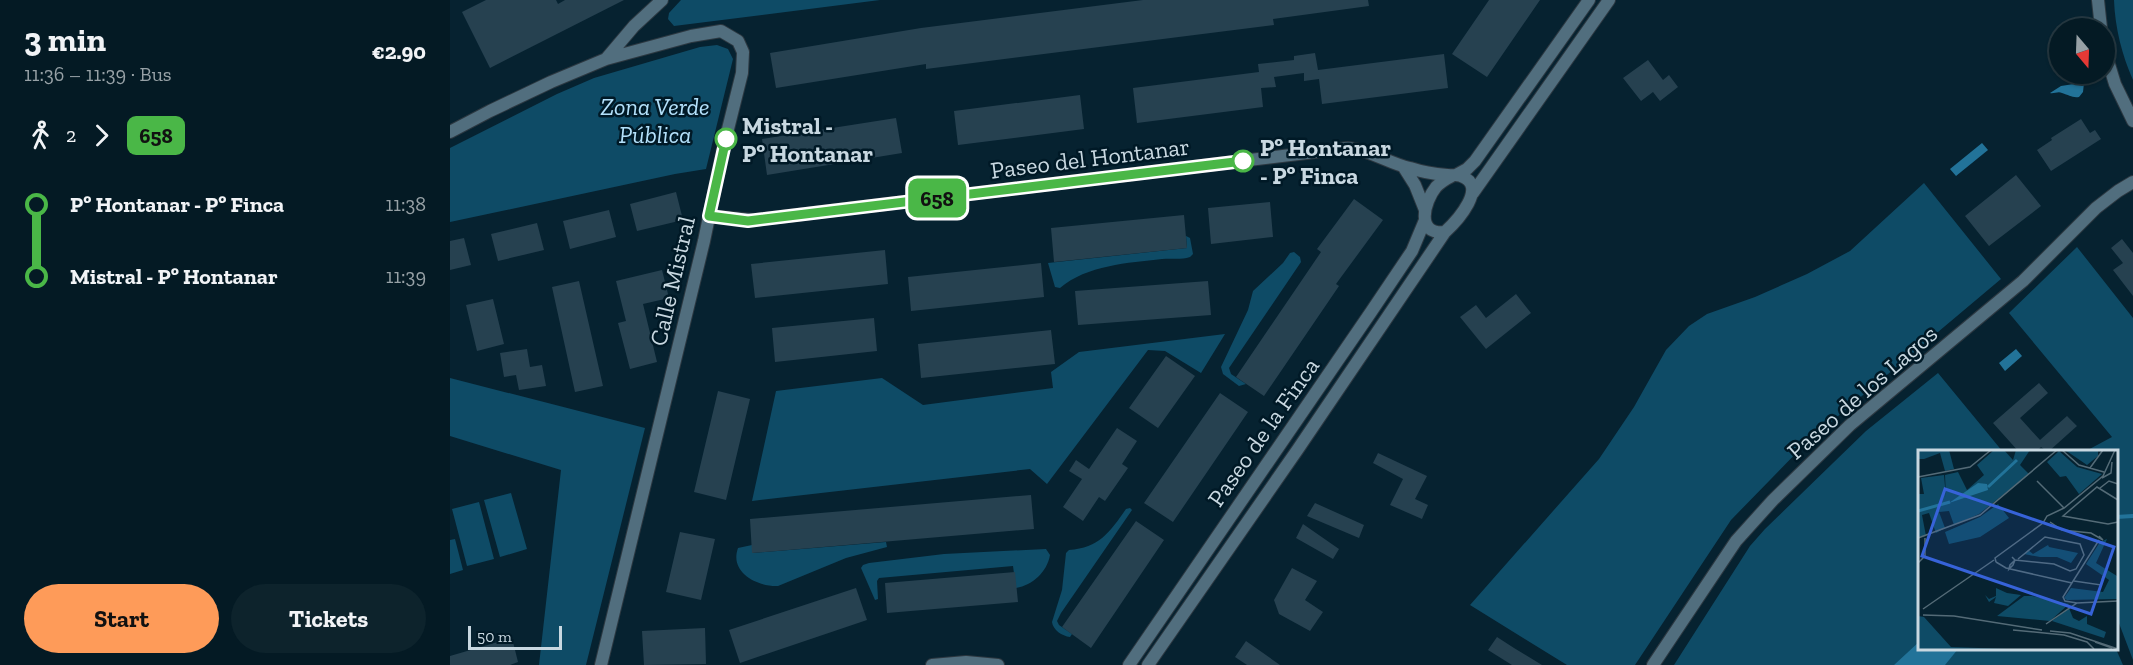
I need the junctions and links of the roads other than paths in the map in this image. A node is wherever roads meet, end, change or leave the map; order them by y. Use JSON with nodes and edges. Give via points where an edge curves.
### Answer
{"nodes":[{"id":1,"x":662,"y":0,"type":"edge"},
{"id":2,"x":1589,"y":0,"type":"edge"},
{"id":3,"x":1609,"y":0,"type":"edge"},
{"id":4,"x":2098,"y":0,"type":"edge"},
{"id":5,"x":2100,"y":18,"type":"edge"},
{"id":6,"x":606,"y":59,"type":"junction"},
{"id":7,"x":2115,"y":84,"type":"edge"},
{"id":8,"x":2133,"y":122,"type":"edge"},
{"id":9,"x":450,"y":132,"type":"edge"},
{"id":10,"x":1402,"y":166,"type":"junction"},
{"id":11,"x":1454,"y":175,"type":"junction"},
{"id":12,"x":2133,"y":182,"type":"edge"},
{"id":13,"x":1473,"y":193,"type":"junction"},
{"id":14,"x":1425,"y":215,"type":"junction"},
{"id":15,"x":709,"y":216,"type":"junction"},
{"id":16,"x":1445,"y":232,"type":"junction"},
{"id":17,"x":601,"y":665,"type":"edge"},
{"id":18,"x":933,"y":665,"type":"edge"},
{"id":19,"x":998,"y":665,"type":"edge"},
{"id":20,"x":1129,"y":665,"type":"edge"},
{"id":21,"x":1148,"y":665,"type":"edge"},
{"id":22,"x":1653,"y":665,"type":"edge"}],
"edges":[{"from":1,"to":6,"type":"street"},
{"from":2,"to":11,"type":"street","via":[[1475,161]]},
{"from":3,"to":13,"type":"street"},
{"from":4,"to":5,"type":"street"},
{"from":6,"to":9,"type":"street"},
{"from":6,"to":15,"type":"street","name":"Calle Mistral","via":[[721,31],[738,41],[743,52],[742,73]]},
{"from":7,"to":8,"type":"street"},
{"from":10,"to":11,"type":"street","name":"Paseo del Hontanar"},
{"from":10,"to":14,"type":"street","via":[[1415,185]]},
{"from":10,"to":15,"type":"street","name":"Paseo del Hontanar","via":[[1361,149],[1348,148],[754,220]]},
{"from":11,"to":13,"type":"street","via":[[1467,180]]},
{"from":11,"to":14,"type":"street","via":[[1436,187]]},
{"from":12,"to":22,"type":"street","name":"Paseo de los Lagos","via":[[2096,208],[2023,281],[1850,425],[1773,500],[1736,541]]},
{"from":13,"to":16,"type":"street"},
{"from":14,"to":16,"type":"street","via":[[1432,230]]},
{"from":14,"to":20,"type":"street","name":"Paseo de la Finca","via":[[1412,251]]},
{"from":15,"to":17,"type":"street","name":"Calle Mistral"},
{"from":16,"to":21,"type":"street","name":"Paseo de la Finca"},
{"from":18,"to":19,"type":"street"}]}
